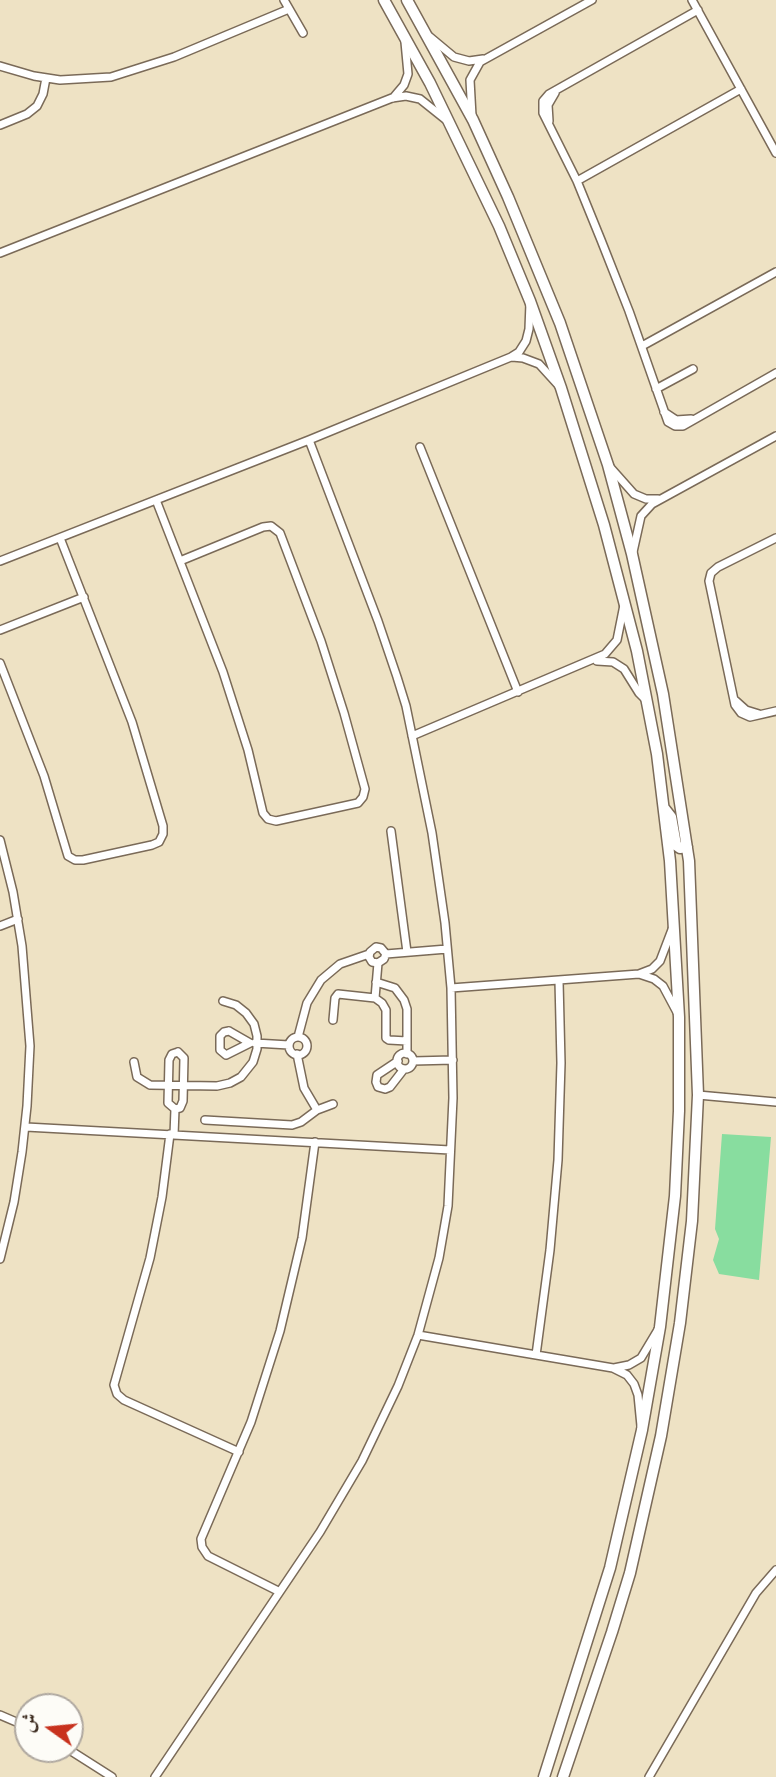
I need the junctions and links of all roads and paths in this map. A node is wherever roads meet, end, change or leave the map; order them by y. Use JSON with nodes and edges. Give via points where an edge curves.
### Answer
{"nodes":[{"id":1,"x":284,"y":0,"type":"edge"},
{"id":2,"x":384,"y":0,"type":"edge"},
{"id":3,"x":407,"y":0,"type":"edge"},
{"id":4,"x":592,"y":0,"type":"edge"},
{"id":5,"x":692,"y":0,"type":"edge"},
{"id":6,"x":289,"y":9,"type":"junction"},
{"id":7,"x":698,"y":10,"type":"junction"},
{"id":8,"x":303,"y":33,"type":"dead end"},
{"id":9,"x":427,"y":35,"type":"junction"},
{"id":10,"x":405,"y":37,"type":"junction"},
{"id":11,"x":484,"y":59,"type":"junction"},
{"id":12,"x":0,"y":66,"type":"edge"},
{"id":13,"x":46,"y":78,"type":"junction"},
{"id":14,"x":741,"y":89,"type":"junction"},
{"id":15,"x":392,"y":98,"type":"junction"},
{"id":16,"x":473,"y":120,"type":"junction"},
{"id":17,"x":449,"y":123,"type":"junction"},
{"id":18,"x":0,"y":125,"type":"edge"},
{"id":19,"x":776,"y":153,"type":"edge"},
{"id":20,"x":577,"y":181,"type":"junction"},
{"id":21,"x":0,"y":253,"type":"edge"},
{"id":22,"x":776,"y":272,"type":"edge"},
{"id":23,"x":530,"y":301,"type":"junction"},
{"id":24,"x":642,"y":346,"type":"junction"},
{"id":25,"x":511,"y":357,"type":"junction"},
{"id":26,"x":693,"y":369,"type":"dead end"},
{"id":27,"x":776,"y":373,"type":"edge"},
{"id":28,"x":561,"y":388,"type":"junction"},
{"id":29,"x":656,"y":389,"type":"junction"},
{"id":30,"x":776,"y":436,"type":"edge"},
{"id":31,"x":309,"y":440,"type":"junction"},
{"id":32,"x":419,"y":447,"type":"dead end"},
{"id":33,"x":608,"y":465,"type":"junction"},
{"id":34,"x":659,"y":499,"type":"junction"},
{"id":35,"x":156,"y":500,"type":"junction"},
{"id":36,"x":60,"y":538,"type":"junction"},
{"id":37,"x":776,"y":538,"type":"edge"},
{"id":38,"x":632,"y":554,"type":"junction"},
{"id":39,"x":0,"y":561,"type":"edge"},
{"id":40,"x":180,"y":561,"type":"junction"},
{"id":41,"x":84,"y":597,"type":"junction"},
{"id":42,"x":624,"y":601,"type":"junction"},
{"id":43,"x":4,"y":629,"type":"edge"},
{"id":44,"x":0,"y":635,"type":"edge"},
{"id":45,"x":593,"y":661,"type":"junction"},
{"id":46,"x":0,"y":663,"type":"edge"},
{"id":47,"x":518,"y":692,"type":"junction"},
{"id":48,"x":647,"y":701,"type":"junction"},
{"id":49,"x":776,"y":711,"type":"edge"},
{"id":50,"x":412,"y":736,"type":"junction"},
{"id":51,"x":664,"y":808,"type":"junction"},
{"id":52,"x":391,"y":831,"type":"dead end"},
{"id":53,"x":0,"y":840,"type":"edge"},
{"id":54,"x":687,"y":847,"type":"junction"},
{"id":55,"x":671,"y":877,"type":"junction"},
{"id":56,"x":692,"y":912,"type":"junction"},
{"id":57,"x":18,"y":919,"type":"junction"},
{"id":58,"x":675,"y":922,"type":"junction"},
{"id":59,"x":0,"y":926,"type":"edge"},
{"id":60,"x":447,"y":949,"type":"junction"},
{"id":61,"x":407,"y":952,"type":"junction"},
{"id":62,"x":369,"y":954,"type":"junction"},
{"id":63,"x":386,"y":954,"type":"junction"},
{"id":64,"x":378,"y":963,"type":"junction"},
{"id":65,"x":639,"y":974,"type":"junction"},
{"id":66,"x":559,"y":981,"type":"junction"},
{"id":67,"x":376,"y":982,"type":"junction"},
{"id":68,"x":451,"y":988,"type":"junction"},
{"id":69,"x":374,"y":998,"type":"junction"},
{"id":70,"x":223,"y":1001,"type":"dead end"},
{"id":71,"x":679,"y":1017,"type":"junction"},
{"id":72,"x":333,"y":1020,"type":"dead end"},
{"id":73,"x":298,"y":1037,"type":"junction"},
{"id":74,"x":407,"y":1041,"type":"junction"},
{"id":75,"x":254,"y":1043,"type":"junction"},
{"id":76,"x":289,"y":1045,"type":"junction"},
{"id":77,"x":297,"y":1054,"type":"junction"},
{"id":78,"x":407,"y":1054,"type":"junction"},
{"id":79,"x":453,"y":1060,"type":"junction"},
{"id":80,"x":398,"y":1061,"type":"junction"},
{"id":81,"x":413,"y":1061,"type":"junction"},
{"id":82,"x":134,"y":1062,"type":"dead end"},
{"id":83,"x":404,"y":1069,"type":"junction"},
{"id":84,"x":169,"y":1086,"type":"junction"},
{"id":85,"x":184,"y":1086,"type":"junction"},
{"id":86,"x":698,"y":1095,"type":"junction"},
{"id":87,"x":776,"y":1102,"type":"edge"},
{"id":88,"x":333,"y":1104,"type":"dead end"},
{"id":89,"x":175,"y":1109,"type":"junction"},
{"id":90,"x":317,"y":1110,"type":"junction"},
{"id":91,"x":205,"y":1120,"type":"dead end"},
{"id":92,"x":26,"y":1126,"type":"junction"},
{"id":93,"x":172,"y":1135,"type":"junction"},
{"id":94,"x":315,"y":1142,"type":"junction"},
{"id":95,"x":450,"y":1150,"type":"junction"},
{"id":96,"x":0,"y":1259,"type":"edge"},
{"id":97,"x":660,"y":1327,"type":"junction"},
{"id":98,"x":418,"y":1335,"type":"junction"},
{"id":99,"x":536,"y":1355,"type":"junction"},
{"id":100,"x":613,"y":1368,"type":"junction"},
{"id":101,"x":642,"y":1430,"type":"junction"},
{"id":102,"x":239,"y":1452,"type":"junction"},
{"id":103,"x":776,"y":1570,"type":"edge"},
{"id":104,"x":278,"y":1591,"type":"junction"},
{"id":105,"x":84,"y":1759,"type":"edge"},
{"id":106,"x":112,"y":1777,"type":"edge"},
{"id":107,"x":155,"y":1777,"type":"edge"},
{"id":108,"x":544,"y":1777,"type":"edge"},
{"id":109,"x":564,"y":1777,"type":"edge"},
{"id":110,"x":649,"y":1777,"type":"edge"}],
"edges":[{"from":1,"to":6,"type":"street"},
{"from":2,"to":10,"type":"street"},
{"from":3,"to":9,"type":"street"},
{"from":4,"to":11,"type":"street"},
{"from":5,"to":7,"type":"street"},
{"from":6,"to":8,"type":"street"},
{"from":6,"to":13,"type":"street","via":[[135,71],[85,80]]},
{"from":7,"to":14,"type":"street"},
{"from":7,"to":20,"type":"street","via":[[546,97],[542,113]]},
{"from":9,"to":11,"type":"street","via":[[454,57]]},
{"from":9,"to":16,"type":"street"},
{"from":10,"to":15,"type":"street","via":[[408,74]]},
{"from":10,"to":17,"type":"street"},
{"from":11,"to":16,"type":"street","via":[[470,80]]},
{"from":12,"to":13,"type":"street"},
{"from":13,"to":18,"type":"street","via":[[37,106]]},
{"from":14,"to":19,"type":"street"},
{"from":14,"to":20,"type":"street"},
{"from":15,"to":17,"type":"street","via":[[420,99]]},
{"from":15,"to":21,"type":"street"},
{"from":16,"to":33,"type":"street","via":[[543,279]]},
{"from":17,"to":23,"type":"street"},
{"from":20,"to":24,"type":"street"},
{"from":22,"to":24,"type":"street"},
{"from":23,"to":25,"type":"street","via":[[526,341]]},
{"from":23,"to":28,"type":"street"},
{"from":24,"to":29,"type":"street"},
{"from":25,"to":28,"type":"street","via":[[539,364]]},
{"from":25,"to":31,"type":"street"},
{"from":26,"to":29,"type":"street"},
{"from":27,"to":29,"type":"street","via":[[695,418],[668,416]]},
{"from":28,"to":42,"type":"street"},
{"from":30,"to":34,"type":"street"},
{"from":31,"to":35,"type":"street"},
{"from":31,"to":50,"type":"street","via":[[382,630]]},
{"from":32,"to":47,"type":"street"},
{"from":33,"to":34,"type":"street","via":[[634,494]]},
{"from":33,"to":38,"type":"street"},
{"from":34,"to":38,"type":"street","via":[[641,516]]},
{"from":35,"to":36,"type":"street"},
{"from":35,"to":40,"type":"street"},
{"from":36,"to":39,"type":"street"},
{"from":36,"to":41,"type":"street"},
{"from":37,"to":49,"type":"street","via":[[718,567],[709,581],[735,705],[750,717]]},
{"from":38,"to":54,"type":"street","via":[[663,694]]},
{"from":40,"to":40,"type":"street","via":[[223,672],[263,813],[276,821],[358,803],[365,789],[333,677],[285,545],[273,532],[256,530]]},
{"from":41,"to":43,"type":"street"},
{"from":41,"to":46,"type":"street","via":[[129,713],[160,817],[158,836],[151,842],[92,858],[74,854],[63,838]]},
{"from":42,"to":45,"type":"street","via":[[615,644]]},
{"from":42,"to":48,"type":"street"},
{"from":43,"to":44,"type":"street"},
{"from":45,"to":47,"type":"street"},
{"from":45,"to":48,"type":"street","via":[[618,665]]},
{"from":47,"to":50,"type":"street"},
{"from":48,"to":51,"type":"street"},
{"from":50,"to":60,"type":"street","via":[[432,833]]},
{"from":51,"to":54,"type":"street","via":[[671,817],[676,845]]},
{"from":51,"to":55,"type":"street"},
{"from":52,"to":61,"type":"street"},
{"from":53,"to":57,"type":"street"},
{"from":54,"to":56,"type":"street"},
{"from":55,"to":56,"type":"street","via":[[682,876]]},
{"from":55,"to":58,"type":"street"},
{"from":56,"to":86,"type":"street"},
{"from":57,"to":59,"type":"street"},
{"from":57,"to":92,"type":"street","via":[[30,1046]]},
{"from":58,"to":65,"type":"street","via":[[660,961]]},
{"from":58,"to":71,"type":"street"},
{"from":60,"to":61,"type":"street"},
{"from":60,"to":68,"type":"street"},
{"from":61,"to":63,"type":"street"},
{"from":62,"to":63,"type":"street","via":[[379,947]]},
{"from":62,"to":64,"type":"street","via":[[370,960]]},
{"from":62,"to":73,"type":"street","via":[[340,964],[321,980],[307,1003]]},
{"from":63,"to":64,"type":"street"},
{"from":64,"to":67,"type":"street"},
{"from":65,"to":66,"type":"street"},
{"from":65,"to":71,"type":"street","via":[[663,986]]},
{"from":66,"to":68,"type":"street"},
{"from":66,"to":99,"type":"street","via":[[558,1160]]},
{"from":67,"to":69,"type":"street"},
{"from":67,"to":74,"type":"street","via":[[395,988],[404,1000]]},
{"from":68,"to":79,"type":"street"},
{"from":69,"to":72,"type":"street","via":[[338,993]]},
{"from":69,"to":74,"type":"street","via":[[386,1010],[386,1038]]},
{"from":70,"to":75,"type":"street","via":[[236,1005],[250,1018],[256,1030]]},
{"from":71,"to":97,"type":"street","via":[[678,1154]]},
{"from":73,"to":76,"type":"street"},
{"from":73,"to":77,"type":"street","via":[[306,1046]]},
{"from":74,"to":78,"type":"street"},
{"from":75,"to":76,"type":"street"},
{"from":75,"to":85,"type":"street","via":[[250,1068],[236,1081]]},
{"from":76,"to":77,"type":"street"},
{"from":77,"to":90,"type":"street","via":[[304,1088]]},
{"from":78,"to":80,"type":"street"},
{"from":78,"to":81,"type":"street"},
{"from":79,"to":81,"type":"street"},
{"from":79,"to":95,"type":"street"},
{"from":80,"to":83,"type":"street"},
{"from":80,"to":83,"type":"street","via":[[377,1075],[378,1087],[390,1087]]},
{"from":81,"to":83,"type":"street"},
{"from":82,"to":84,"type":"street","via":[[142,1082]]},
{"from":84,"to":85,"type":"street"},
{"from":84,"to":85,"type":"street","via":[[170,1057],[178,1052],[184,1058]]},
{"from":84,"to":89,"type":"street","via":[[168,1103]]},
{"from":85,"to":89,"type":"street","via":[[182,1106]]},
{"from":86,"to":87,"type":"street"},
{"from":86,"to":109,"type":"street","via":[[689,1253],[662,1436],[621,1603]]},
{"from":88,"to":90,"type":"street"},
{"from":89,"to":93,"type":"street"},
{"from":90,"to":91,"type":"street","via":[[288,1125]]},
{"from":92,"to":93,"type":"street"},
{"from":92,"to":96,"type":"street"},
{"from":93,"to":94,"type":"street"},
{"from":93,"to":102,"type":"street","via":[[150,1258],[114,1385],[124,1400]]},
{"from":94,"to":95,"type":"street"},
{"from":94,"to":102,"type":"street","via":[[289,1300]]},
{"from":95,"to":98,"type":"street","via":[[444,1232]]},
{"from":97,"to":100,"type":"street","via":[[641,1358]]},
{"from":97,"to":101,"type":"street"},
{"from":98,"to":99,"type":"street"},
{"from":98,"to":104,"type":"street","via":[[362,1461]]},
{"from":99,"to":100,"type":"street"},
{"from":100,"to":101,"type":"street","via":[[634,1384]]},
{"from":101,"to":108,"type":"street","via":[[605,1588]]},
{"from":102,"to":104,"type":"street","via":[[202,1535],[202,1547],[208,1556]]},
{"from":103,"to":110,"type":"street","via":[[756,1593]]},
{"from":104,"to":107,"type":"street"},
{"from":105,"to":106,"type":"street"}]}
